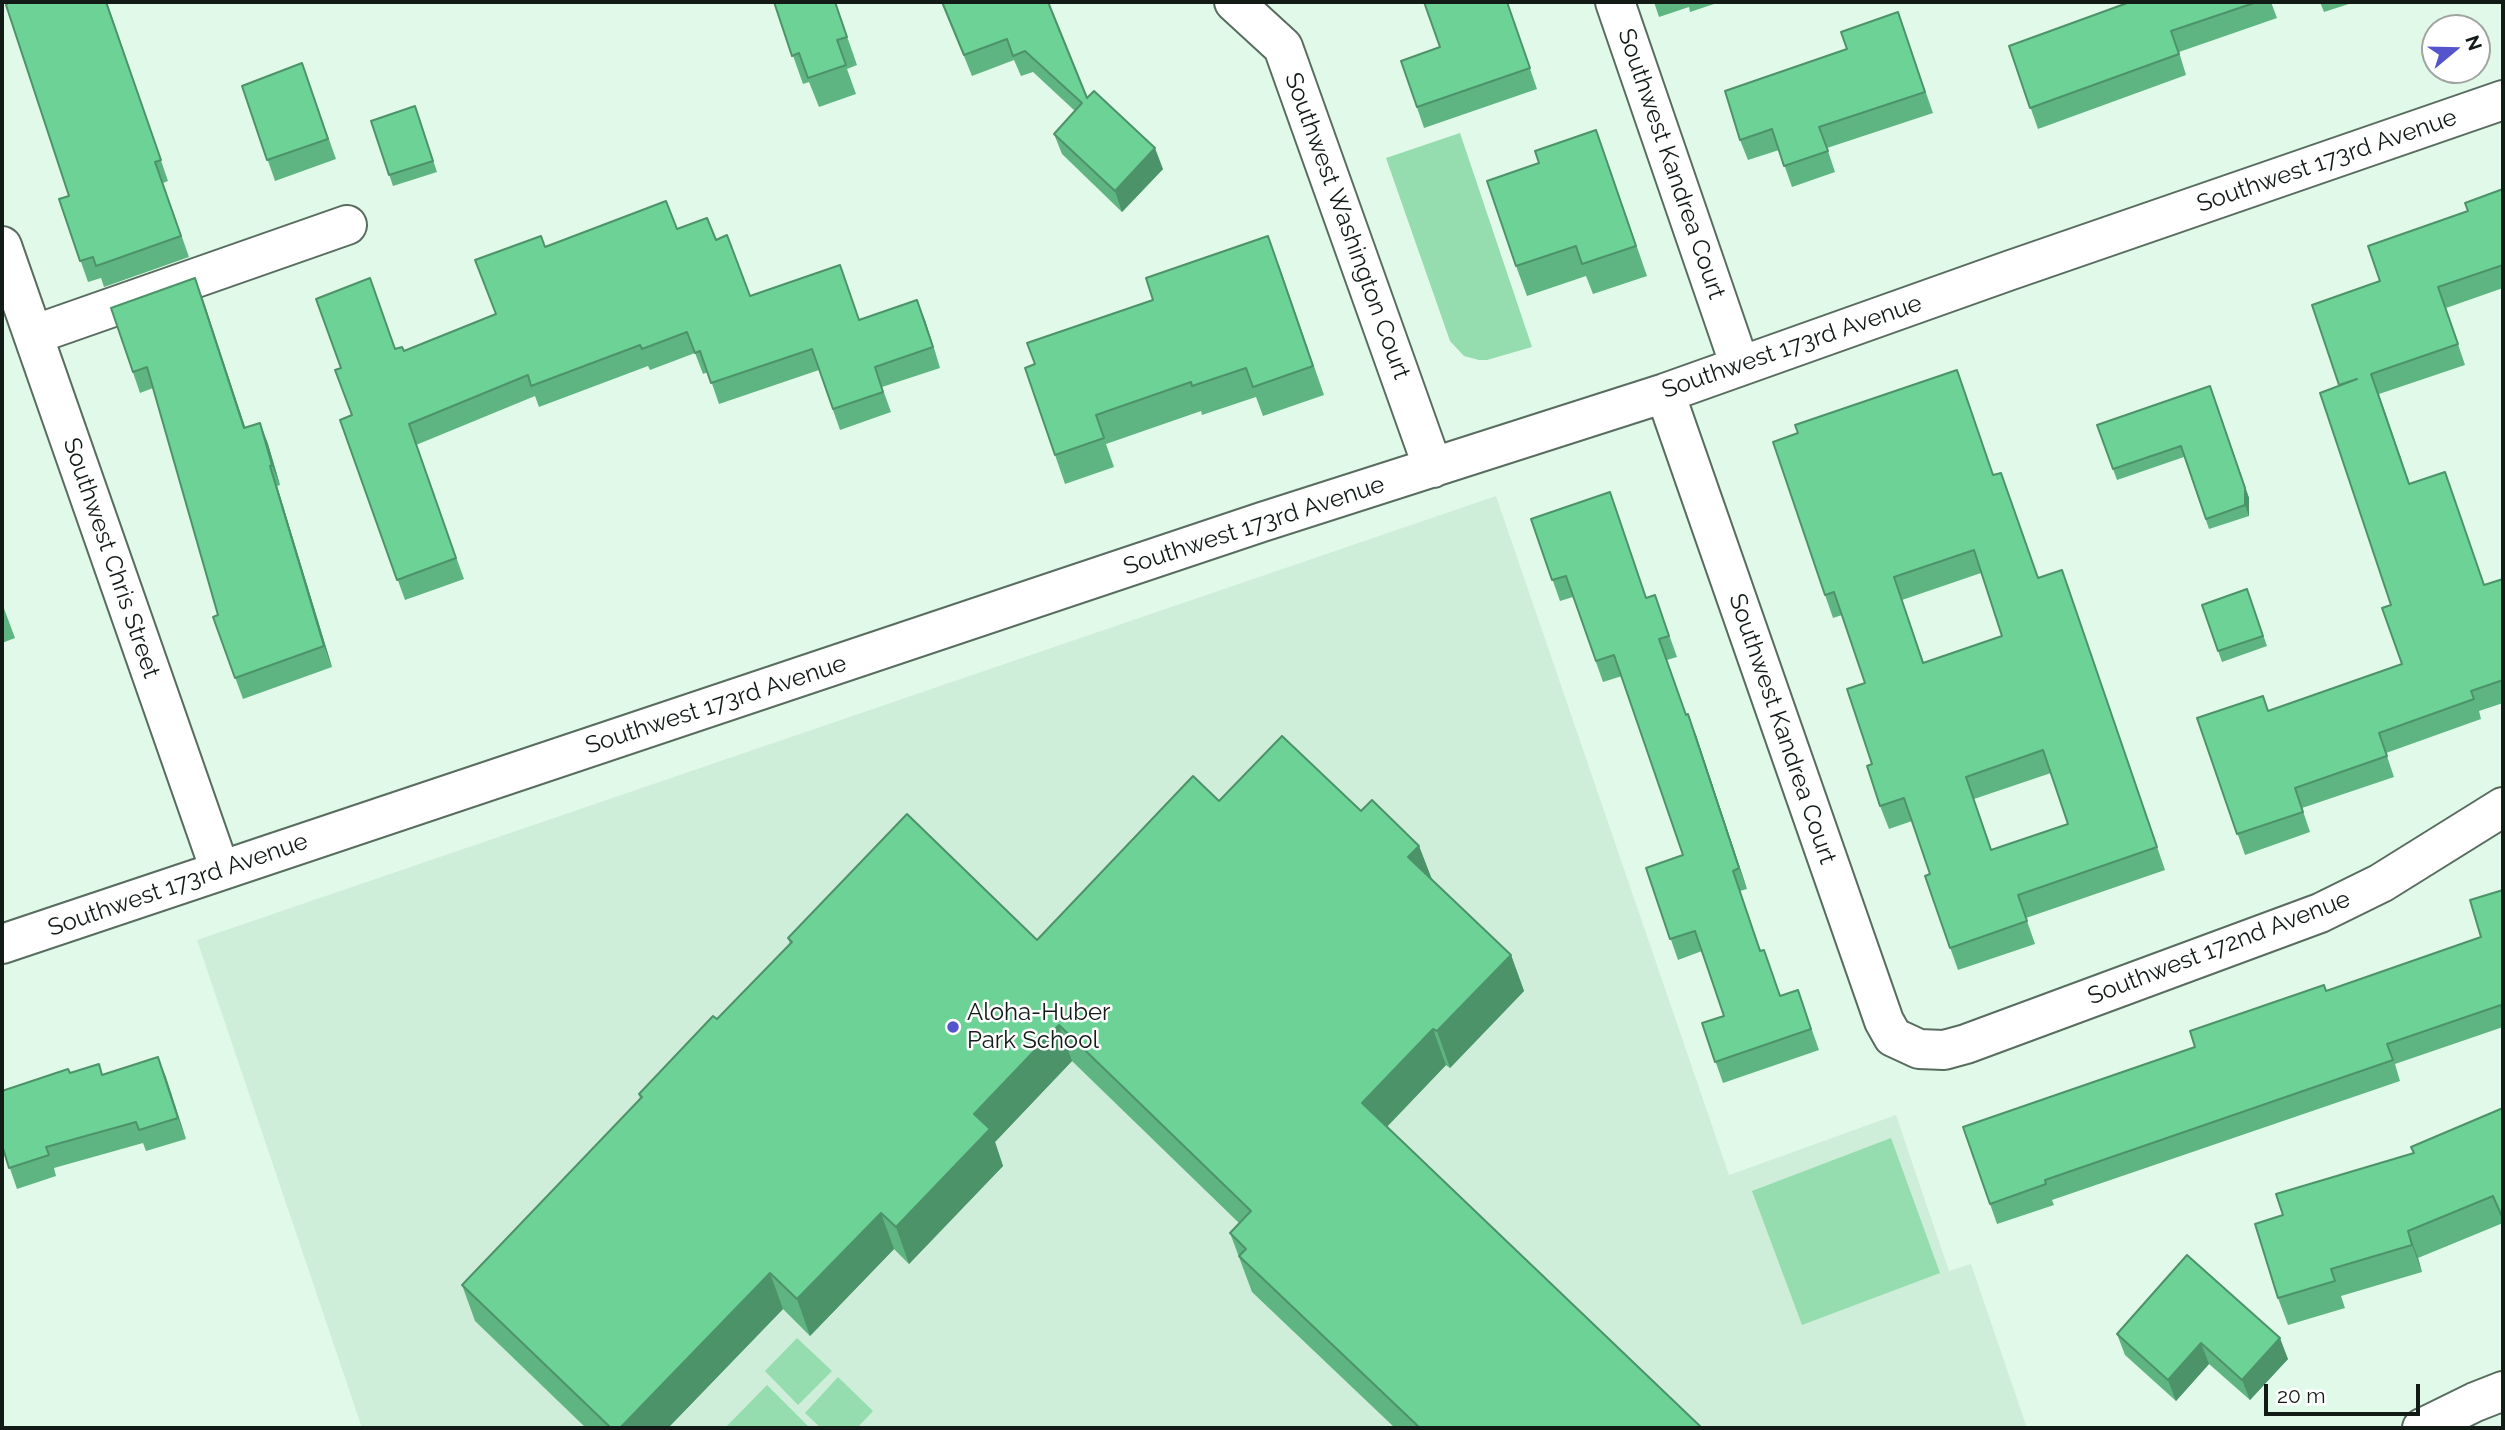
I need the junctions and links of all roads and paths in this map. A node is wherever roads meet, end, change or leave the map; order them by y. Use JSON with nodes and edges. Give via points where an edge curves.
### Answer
{"nodes":[{"id":1,"x":1234,"y":2,"type":"edge"},
{"id":2,"x":1615,"y":2,"type":"edge"},
{"id":3,"x":2503,"y":100,"type":"edge"},
{"id":4,"x":348,"y":225,"type":"dead end"},
{"id":5,"x":2,"y":246,"type":"edge"},
{"id":6,"x":33,"y":335,"type":"junction"},
{"id":7,"x":1740,"y":366,"type":"junction"},
{"id":8,"x":1665,"y":393,"type":"junction"},
{"id":9,"x":1433,"y":468,"type":"junction"},
{"id":10,"x":2503,"y":807,"type":"edge"},
{"id":11,"x":220,"y":870,"type":"junction"},
{"id":12,"x":2,"y":944,"type":"edge"},
{"id":13,"x":1919,"y":1049,"type":"joint"},
{"id":14,"x":2503,"y":1391,"type":"edge"},
{"id":15,"x":2422,"y":1428,"type":"edge"}],
"edges":[{"from":1,"to":9,"type":"street","name":"Southwest Washington Court","via":[[1283,47]]},
{"from":2,"to":7,"type":"street","name":"Southwest Kandrea Court"},
{"from":3,"to":7,"type":"street","name":"Southwest 173rd Avenue"},
{"from":4,"to":6,"type":"street"},
{"from":5,"to":6,"type":"street","name":"Southwest Chris Street"},
{"from":6,"to":11,"type":"street","name":"Southwest Chris Street"},
{"from":7,"to":8,"type":"street","name":"Southwest 173rd Avenue"},
{"from":8,"to":9,"type":"street","name":"Southwest 173rd Avenue"},
{"from":8,"to":13,"type":"street","name":"Southwest Kandrea Court","via":[[1884,1021],[1893,1037]]},
{"from":9,"to":11,"type":"street","name":"Southwest 173rd Avenue"},
{"from":10,"to":13,"type":"street","name":"Southwest 172nd Avenue","via":[[2381,883],[2320,913],[1966,1044]]},
{"from":11,"to":12,"type":"street","name":"Southwest 173rd Avenue"},
{"from":14,"to":15,"type":"street"}]}
